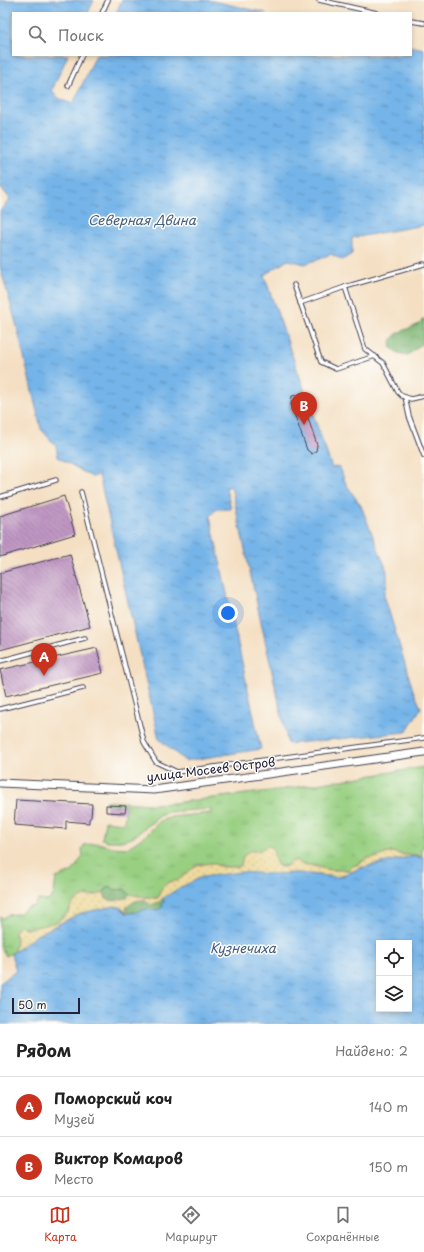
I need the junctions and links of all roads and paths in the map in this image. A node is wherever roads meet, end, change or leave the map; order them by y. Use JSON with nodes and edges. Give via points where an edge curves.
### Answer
{"nodes":[{"id":1,"x":108,"y":0,"type":"edge"},
{"id":2,"x":319,"y":0,"type":"edge"},
{"id":3,"x":102,"y":12,"type":"edge"},
{"id":4,"x":373,"y":12,"type":"edge"},
{"id":5,"x":412,"y":21,"type":"edge"},
{"id":6,"x":424,"y":24,"type":"edge"},
{"id":7,"x":82,"y":56,"type":"edge"},
{"id":8,"x":68,"y":86,"type":"dead end"},
{"id":9,"x":424,"y":264,"type":"edge"},
{"id":10,"x":294,"y":285,"type":"dead end"},
{"id":11,"x":345,"y":287,"type":"junction"},
{"id":12,"x":300,"y":303,"type":"junction"},
{"id":13,"x":375,"y":356,"type":"junction"},
{"id":14,"x":424,"y":396,"type":"edge"},
{"id":15,"x":405,"y":397,"type":"junction"},
{"id":16,"x":424,"y":456,"type":"edge"},
{"id":17,"x":56,"y":480,"type":"dead end"},
{"id":18,"x":81,"y":492,"type":"dead end"},
{"id":19,"x":0,"y":497,"type":"edge"},
{"id":20,"x":85,"y":638,"type":"dead end"},
{"id":21,"x":0,"y":661,"type":"edge"},
{"id":22,"x":83,"y":688,"type":"dead end"},
{"id":23,"x":0,"y":709,"type":"edge"},
{"id":24,"x":424,"y":738,"type":"edge"},
{"id":25,"x":424,"y":752,"type":"edge"},
{"id":26,"x":0,"y":783,"type":"edge"}],
"edges":[{"from":1,"to":3,"type":"lane"},
{"from":2,"to":4,"type":"lane"},
{"from":5,"to":6,"type":"lane"},
{"from":7,"to":8,"type":"lane"},
{"from":9,"to":11,"type":"lane"},
{"from":10,"to":12,"type":"lane"},
{"from":11,"to":12,"type":"lane"},
{"from":11,"to":13,"type":"lane","via":[[365,349]]},
{"from":12,"to":13,"type":"lane","via":[[321,362],[336,369]]},
{"from":13,"to":15,"type":"lane","via":[[383,363],[398,392]]},
{"from":14,"to":15,"type":"lane","via":[[411,399]]},
{"from":15,"to":16,"type":"lane","via":[[409,416]]},
{"from":17,"to":19,"type":"lane"},
{"from":18,"to":24,"type":"lane","via":[[144,742],[156,762],[177,772]]},
{"from":20,"to":21,"type":"lane"},
{"from":22,"to":23,"type":"lane"},
{"from":25,"to":26,"type":"street","name":"улица Мосеев Остров","via":[[154,790]]}]}
